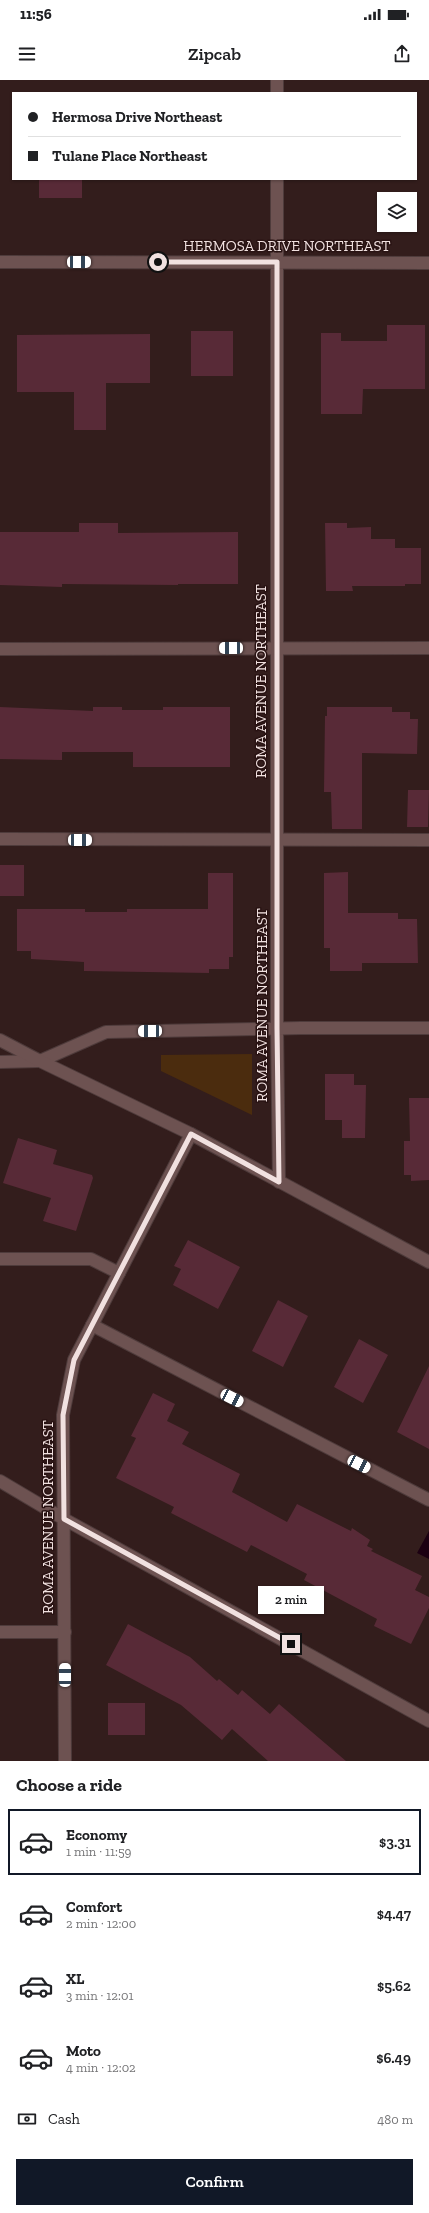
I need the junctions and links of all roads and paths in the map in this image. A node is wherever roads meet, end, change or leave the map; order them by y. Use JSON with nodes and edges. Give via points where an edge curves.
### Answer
{"nodes":[{"id":1,"x":277,"y":80,"type":"edge"},
{"id":2,"x":277,"y":92,"type":"edge"},
{"id":3,"x":277,"y":180,"type":"edge"},
{"id":4,"x":0,"y":262,"type":"edge"},
{"id":5,"x":277,"y":262,"type":"junction"},
{"id":6,"x":429,"y":263,"type":"edge"},
{"id":7,"x":0,"y":648,"type":"edge"},
{"id":8,"x":278,"y":648,"type":"junction"},
{"id":9,"x":429,"y":648,"type":"edge"},
{"id":10,"x":0,"y":839,"type":"edge"},
{"id":11,"x":429,"y":840,"type":"edge"},
{"id":12,"x":278,"y":841,"type":"junction"},
{"id":13,"x":277,"y":1028,"type":"junction"},
{"id":14,"x":429,"y":1028,"type":"edge"},
{"id":15,"x":0,"y":1040,"type":"edge"},
{"id":16,"x":40,"y":1061,"type":"junction"},
{"id":17,"x":0,"y":1062,"type":"edge"},
{"id":18,"x":191,"y":1134,"type":"junction"},
{"id":19,"x":279,"y":1182,"type":"junction"},
{"id":20,"x":0,"y":1259,"type":"edge"},
{"id":21,"x":429,"y":1262,"type":"edge"},
{"id":22,"x":119,"y":1273,"type":"junction"},
{"id":23,"x":92,"y":1325,"type":"junction"},
{"id":24,"x":0,"y":1481,"type":"edge"},
{"id":25,"x":429,"y":1500,"type":"edge"},
{"id":26,"x":64,"y":1519,"type":"junction"},
{"id":27,"x":0,"y":1632,"type":"edge"},
{"id":28,"x":65,"y":1632,"type":"junction"},
{"id":29,"x":429,"y":1721,"type":"edge"},
{"id":30,"x":65,"y":1761,"type":"edge"}],
"edges":[{"from":1,"to":2,"type":"street"},
{"from":3,"to":5,"type":"street","name":"ROMA AVENUE NORTHEAST"},
{"from":4,"to":5,"type":"street","name":"HERMOSA DRIVE NORTHEAST"},
{"from":5,"to":6,"type":"street","name":"HERMOSA DRIVE NORTHEAST"},
{"from":5,"to":8,"type":"street","name":"ROMA AVENUE NORTHEAST"},
{"from":7,"to":8,"type":"street"},
{"from":8,"to":9,"type":"street"},
{"from":8,"to":12,"type":"street","name":"ROMA AVENUE NORTHEAST"},
{"from":10,"to":12,"type":"street"},
{"from":11,"to":12,"type":"street"},
{"from":12,"to":13,"type":"street","name":"ROMA AVENUE NORTHEAST"},
{"from":13,"to":14,"type":"street"},
{"from":13,"to":16,"type":"street","via":[[106,1032]]},
{"from":13,"to":19,"type":"street","name":"ROMA AVENUE NORTHEAST"},
{"from":15,"to":16,"type":"street"},
{"from":16,"to":17,"type":"street"},
{"from":16,"to":18,"type":"street"},
{"from":18,"to":19,"type":"street"},
{"from":18,"to":22,"type":"street","name":"ROMA AVENUE NORTHEAST"},
{"from":19,"to":21,"type":"street"},
{"from":20,"to":22,"type":"street","via":[[91,1259]]},
{"from":22,"to":23,"type":"street","name":"ROMA AVENUE NORTHEAST"},
{"from":23,"to":25,"type":"street"},
{"from":23,"to":26,"type":"street","name":"ROMA AVENUE NORTHEAST","via":[[74,1360],[63,1415]]},
{"from":24,"to":26,"type":"street"},
{"from":26,"to":28,"type":"street","name":"ROMA AVENUE NORTHEAST"},
{"from":26,"to":29,"type":"street"},
{"from":27,"to":28,"type":"street"},
{"from":28,"to":30,"type":"street","name":"ROMA AVENUE NORTHEAST"}]}
